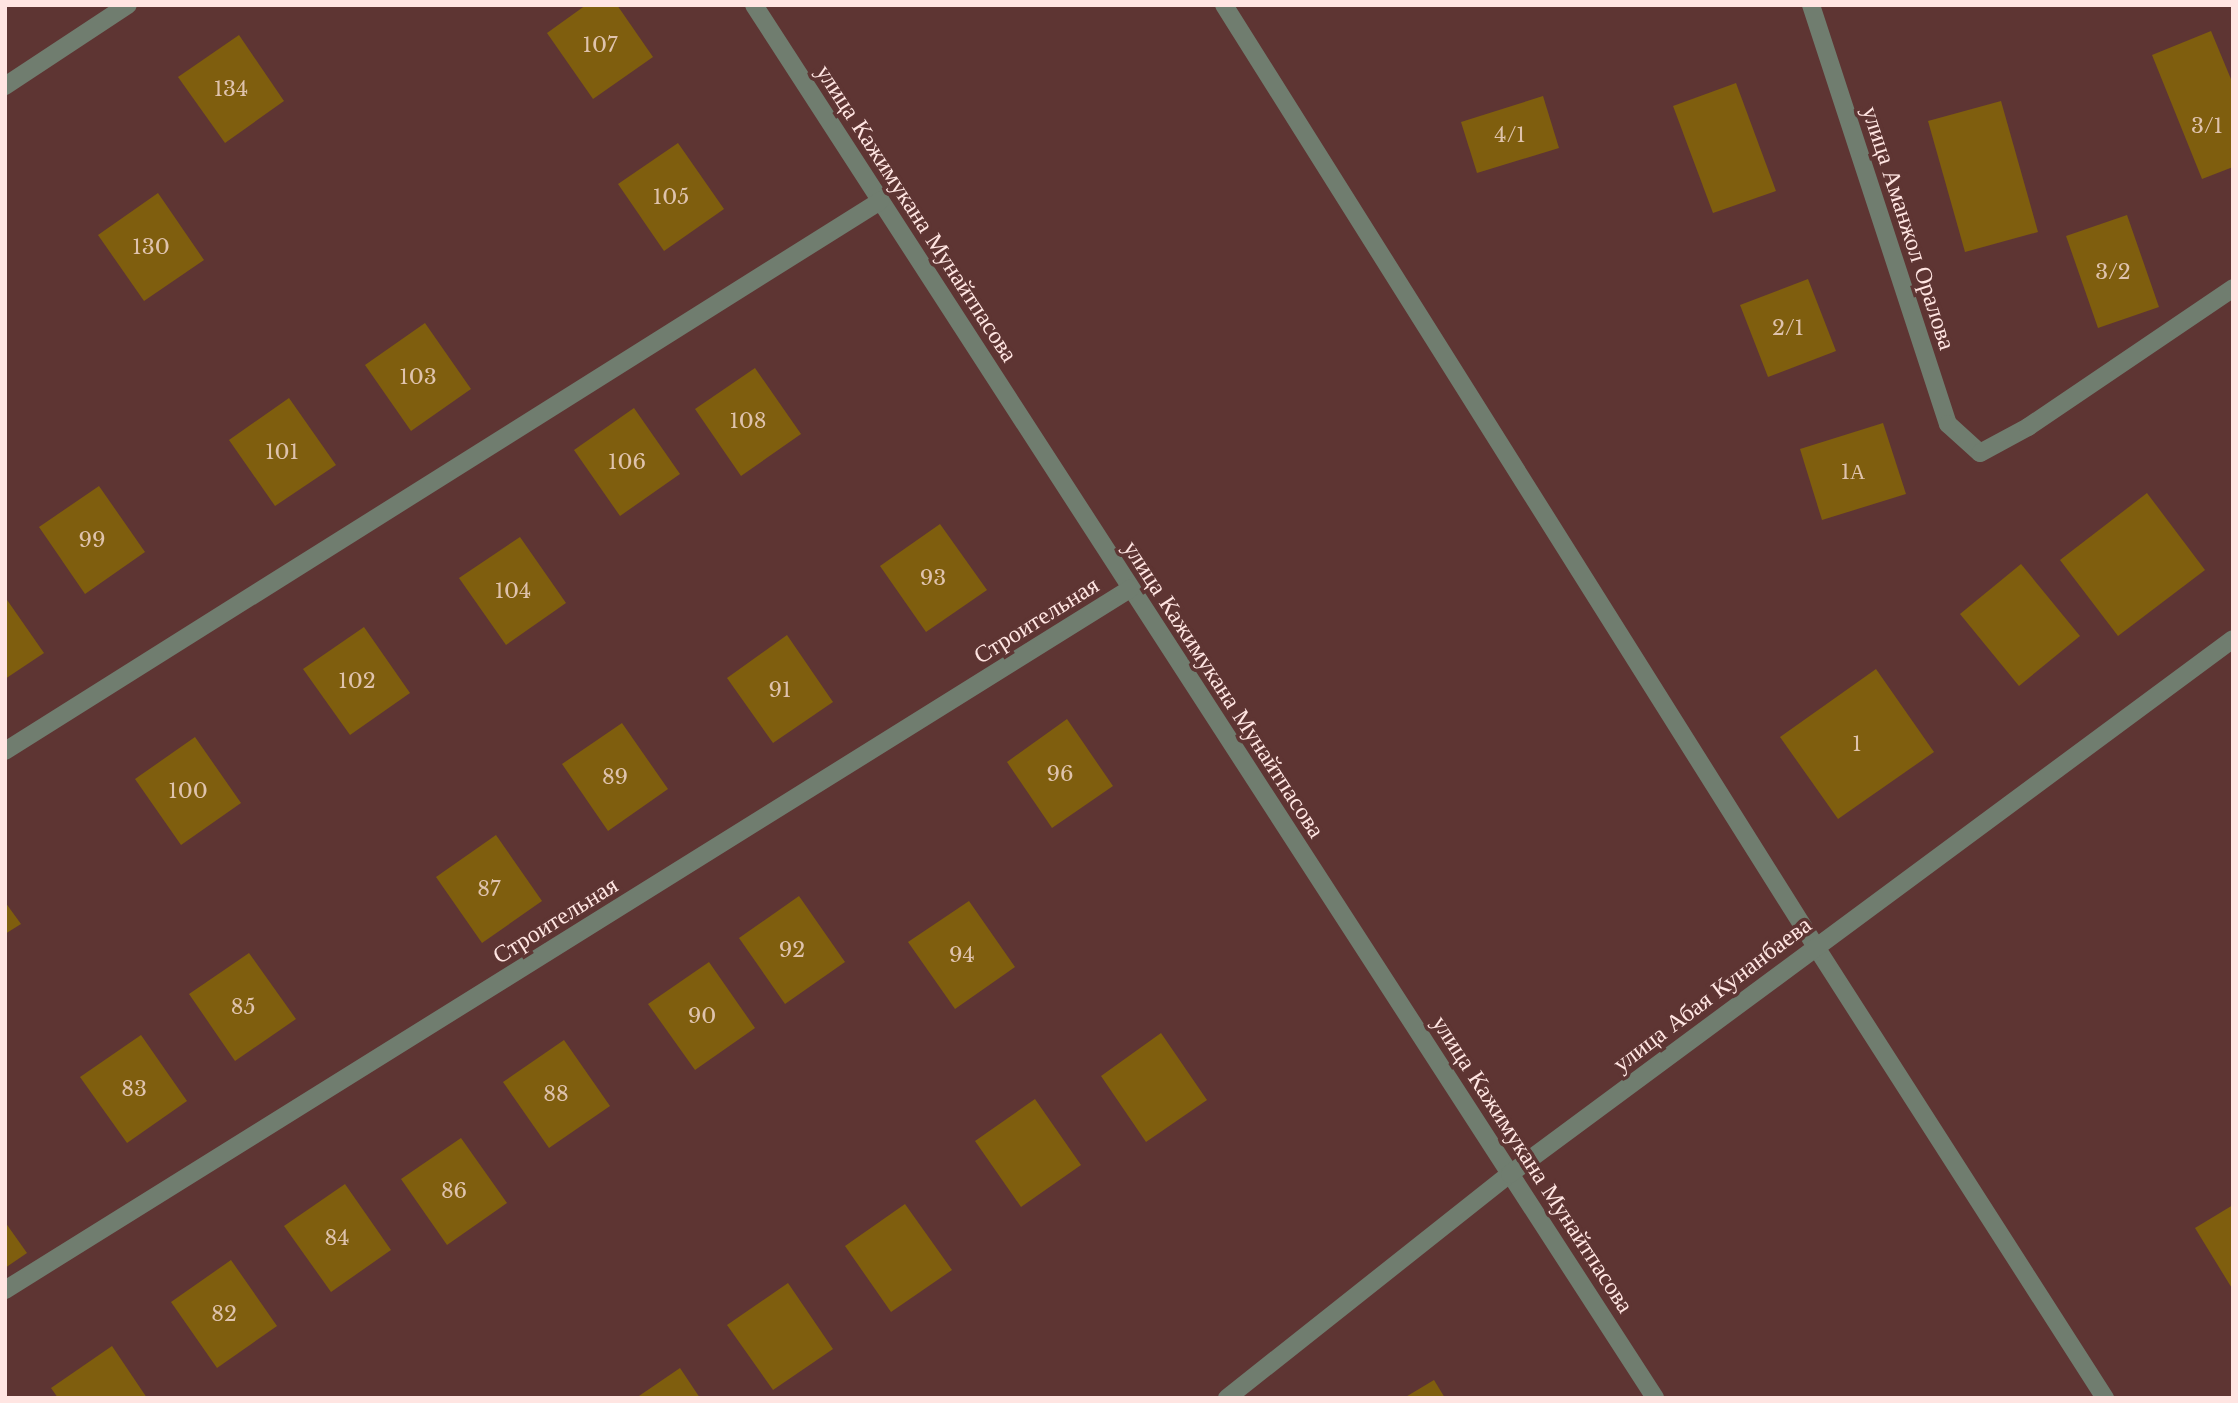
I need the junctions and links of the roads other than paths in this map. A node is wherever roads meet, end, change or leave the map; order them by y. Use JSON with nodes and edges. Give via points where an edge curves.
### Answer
{"nodes":[{"id":1,"x":128,"y":5,"type":"edge"},
{"id":2,"x":754,"y":5,"type":"edge"},
{"id":3,"x":1224,"y":5,"type":"edge"},
{"id":4,"x":1811,"y":5,"type":"edge"},
{"id":5,"x":5,"y":86,"type":"edge"},
{"id":6,"x":880,"y":201,"type":"junction"},
{"id":7,"x":2233,"y":288,"type":"edge"},
{"id":8,"x":1130,"y":589,"type":"junction"},
{"id":9,"x":2233,"y":639,"type":"edge"},
{"id":10,"x":5,"y":751,"type":"edge"},
{"id":11,"x":1816,"y":947,"type":"junction"},
{"id":12,"x":1510,"y":1174,"type":"junction"},
{"id":13,"x":5,"y":1290,"type":"edge"},
{"id":14,"x":1227,"y":1398,"type":"edge"},
{"id":15,"x":1655,"y":1398,"type":"edge"},
{"id":16,"x":2105,"y":1398,"type":"edge"}],
"edges":[{"from":1,"to":5,"type":"street"},
{"from":2,"to":6,"type":"street","name":"улица Кажимукана Мунайтпасова"},
{"from":3,"to":11,"type":"street"},
{"from":4,"to":7,"type":"street","name":"улица Аманжол Оралова","via":[[1948,424],[1980,453],[2028,427]]},
{"from":6,"to":8,"type":"street","name":"улица Кажимукана Мунайтпасова"},
{"from":6,"to":10,"type":"street"},
{"from":8,"to":12,"type":"street","name":"улица Кажимукана Мунайтпасова"},
{"from":8,"to":13,"type":"street","name":"Строительная"},
{"from":9,"to":11,"type":"street","name":"улица Абая Кунанбаева"},
{"from":11,"to":12,"type":"street","name":"улица Абая Кунанбаева"},
{"from":11,"to":16,"type":"street"},
{"from":12,"to":14,"type":"street","name":"улица Абая Кунанбаева"},
{"from":12,"to":15,"type":"street","name":"улица Кажимукана Мунайтпасова"}]}
